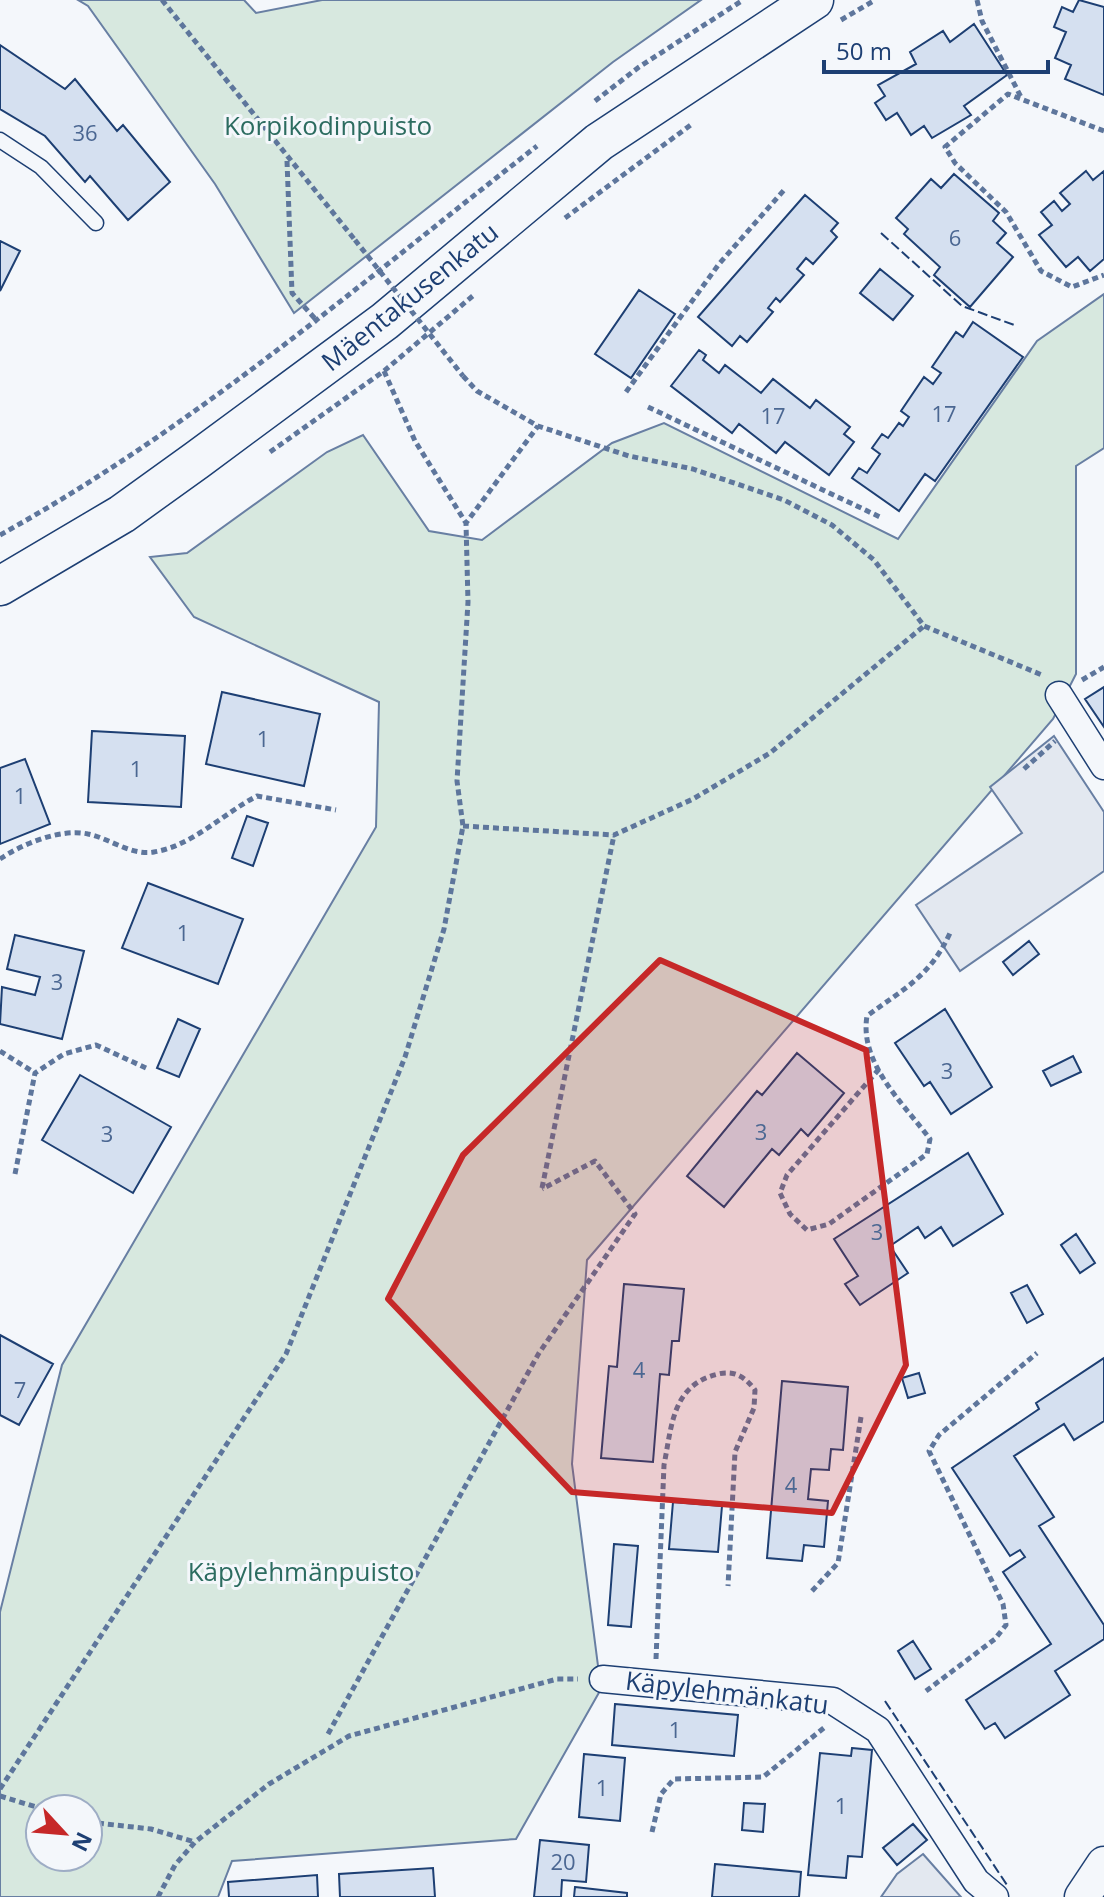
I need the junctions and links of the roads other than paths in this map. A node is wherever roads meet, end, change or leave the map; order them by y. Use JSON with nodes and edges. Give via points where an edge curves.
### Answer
{"nodes":[{"id":1,"x":814,"y":0,"type":"edge"},
{"id":2,"x":0,"y":140,"type":"edge"},
{"id":3,"x":96,"y":223,"type":"dead end"},
{"id":4,"x":0,"y":586,"type":"edge"},
{"id":5,"x":1057,"y":688,"type":"road end"},
{"id":6,"x":1104,"y":766,"type":"edge"},
{"id":7,"x":603,"y":1679,"type":"road end"},
{"id":8,"x":1104,"y":1864,"type":"edge"},
{"id":9,"x":995,"y":1897,"type":"edge"},
{"id":10,"x":1082,"y":1897,"type":"edge"}],
"edges":[{"from":1,"to":4,"type":"main road","name":"Mäentakusenkatu","via":[[599,142],[385,321],[122,514]]},
{"from":2,"to":3,"type":"lane","via":[[41,167]]},
{"from":5,"to":6,"type":"street"},
{"from":7,"to":9,"type":"street","name":"Käpylehmänkatu","via":[[833,1701],[878,1730],[976,1881]]},
{"from":8,"to":10,"type":"street"}]}
